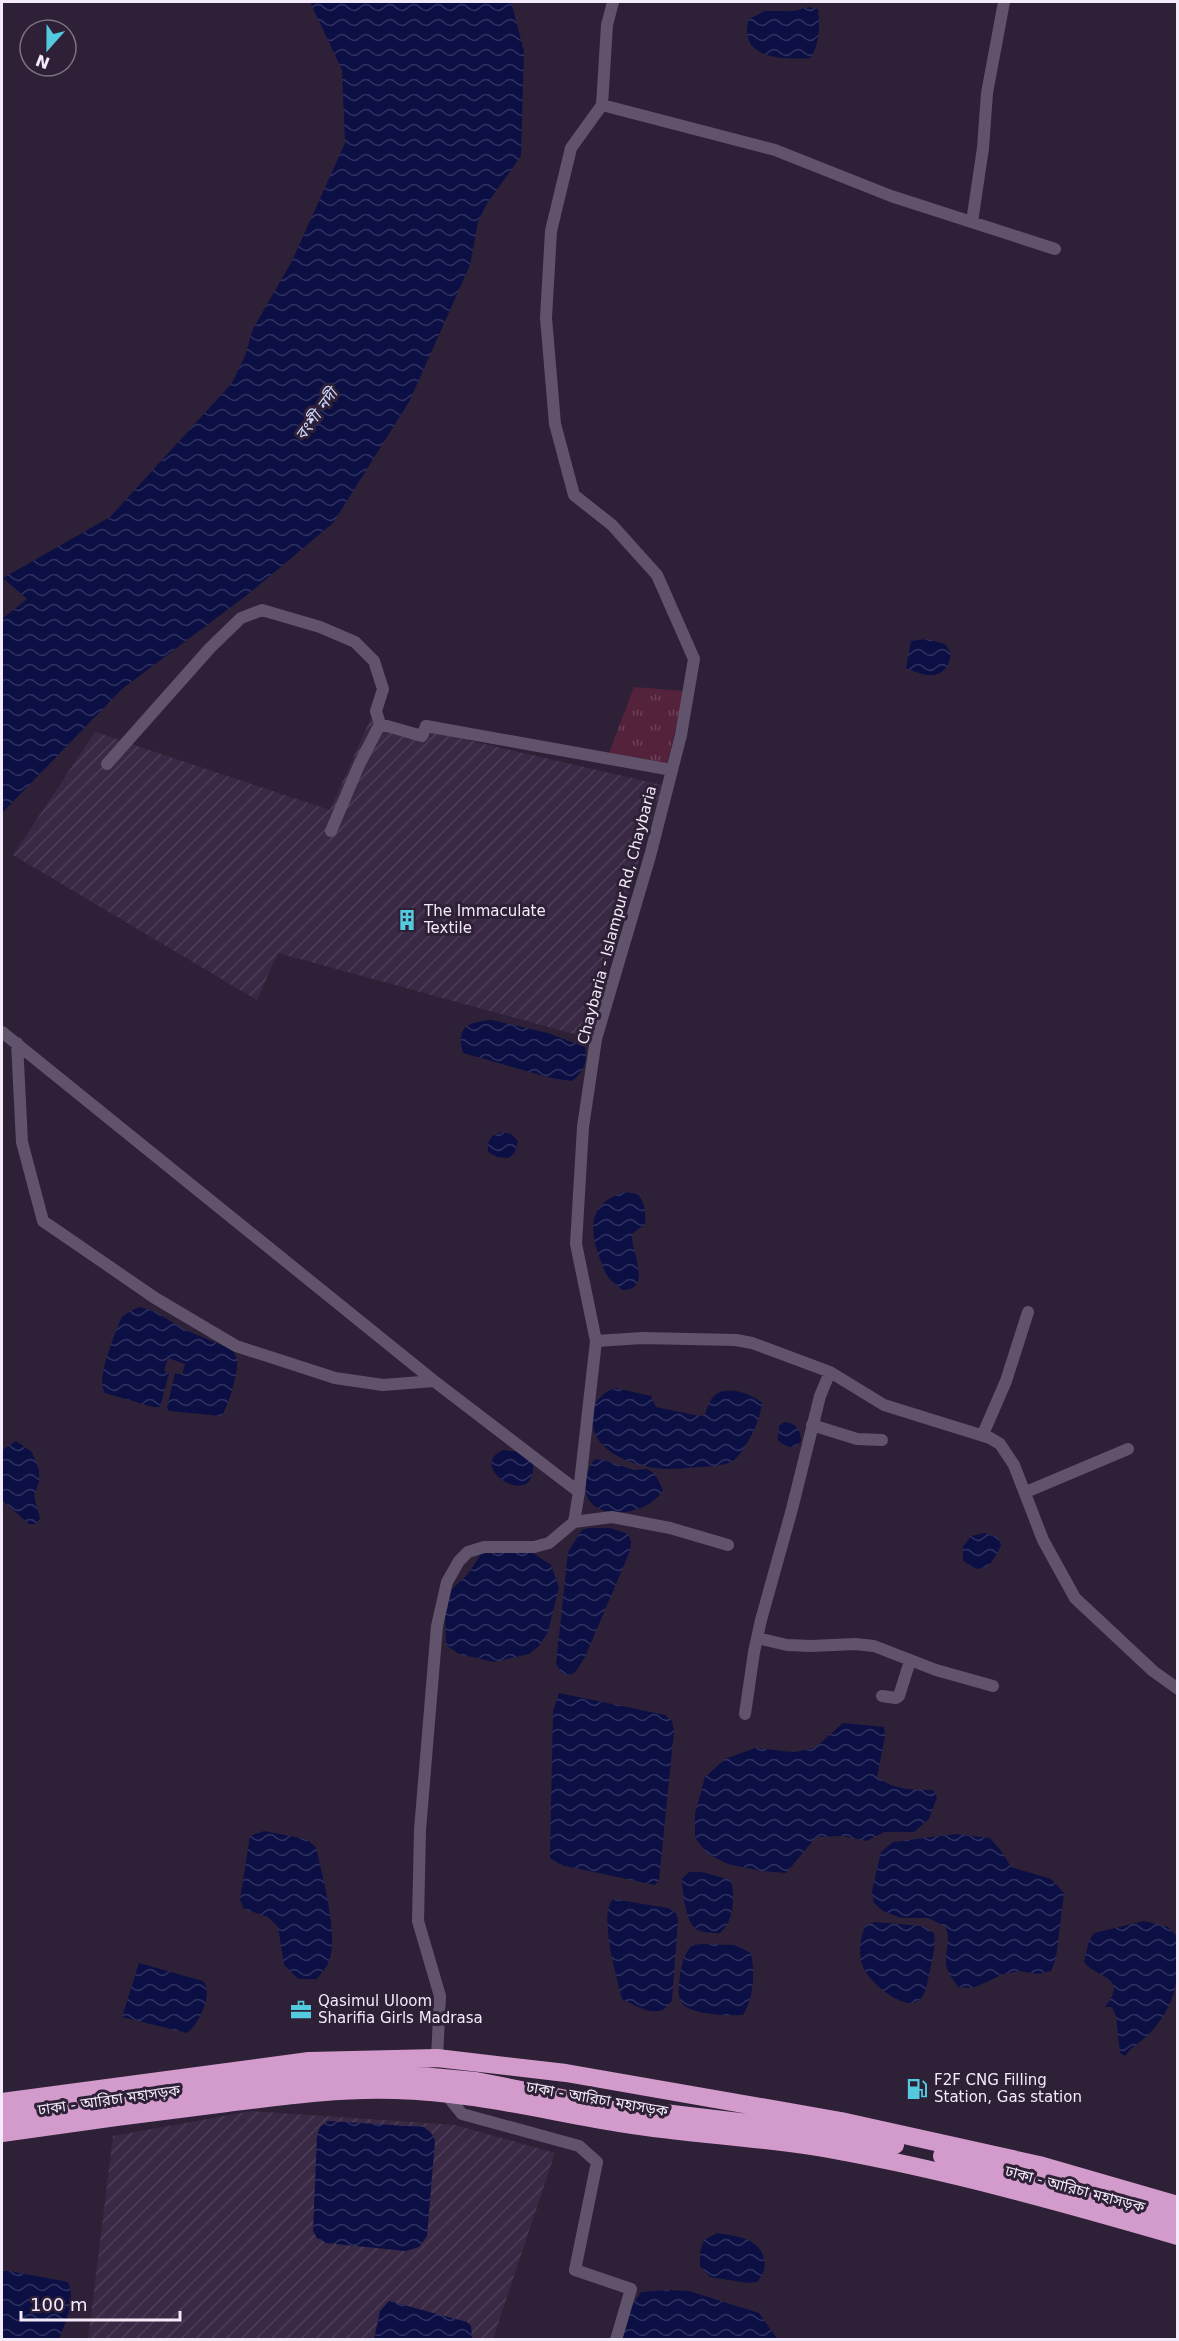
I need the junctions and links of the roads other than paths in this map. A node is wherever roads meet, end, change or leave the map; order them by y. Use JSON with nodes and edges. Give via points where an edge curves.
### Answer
{"nodes":[{"id":1,"x":613,"y":2,"type":"edge"},
{"id":2,"x":1004,"y":2,"type":"edge"},
{"id":3,"x":602,"y":105,"type":"junction"},
{"id":4,"x":972,"y":222,"type":"junction"},
{"id":5,"x":1055,"y":249,"type":"dead end"},
{"id":6,"x":380,"y":724,"type":"junction"},
{"id":7,"x":107,"y":764,"type":"dead end"},
{"id":8,"x":672,"y":770,"type":"junction"},
{"id":9,"x":331,"y":831,"type":"dead end"},
{"id":10,"x":2,"y":1032,"type":"edge"},
{"id":11,"x":17,"y":1043,"type":"junction"},
{"id":12,"x":1029,"y":1312,"type":"dead end"},
{"id":13,"x":596,"y":1341,"type":"junction"},
{"id":14,"x":830,"y":1372,"type":"junction"},
{"id":15,"x":434,"y":1381,"type":"junction"},
{"id":16,"x":812,"y":1425,"type":"junction"},
{"id":17,"x":983,"y":1434,"type":"junction"},
{"id":18,"x":882,"y":1440,"type":"dead end"},
{"id":19,"x":1128,"y":1449,"type":"dead end"},
{"id":20,"x":579,"y":1492,"type":"junction"},
{"id":21,"x":1026,"y":1492,"type":"junction"},
{"id":22,"x":574,"y":1522,"type":"junction"},
{"id":23,"x":728,"y":1545,"type":"dead end"},
{"id":24,"x":757,"y":1638,"type":"junction"},
{"id":25,"x":910,"y":1660,"type":"junction"},
{"id":26,"x":993,"y":1686,"type":"dead end"},
{"id":27,"x":1178,"y":1689,"type":"edge"},
{"id":28,"x":882,"y":1696,"type":"dead end"},
{"id":29,"x":745,"y":1714,"type":"dead end"},
{"id":30,"x":437,"y":2058,"type":"junction"},
{"id":31,"x":445,"y":2093,"type":"junction"},
{"id":32,"x":2,"y":2102,"type":"edge"},
{"id":33,"x":2,"y":2116,"type":"edge"},
{"id":34,"x":629,"y":2117,"type":"junction"},
{"id":35,"x":2,"y":2133,"type":"edge"},
{"id":36,"x":1178,"y":2205,"type":"edge"},
{"id":37,"x":1178,"y":2220,"type":"edge"},
{"id":38,"x":1178,"y":2236,"type":"edge"},
{"id":39,"x":616,"y":2340,"type":"edge"}],
"edges":[{"from":1,"to":3,"type":"street","via":[[607,25]]},
{"from":2,"to":4,"type":"street","via":[[987,93]]},
{"from":3,"to":4,"type":"street","via":[[775,150],[891,196]]},
{"from":3,"to":8,"type":"street","name":"Chaybaria - Islampur Rd, Chaybaria","via":[[571,148],[551,231],[546,318],[555,423],[574,495],[612,525],[657,575],[694,659]]},
{"from":4,"to":5,"type":"street"},
{"from":6,"to":7,"type":"street","via":[[376,711],[383,689],[374,661],[355,642],[261,610],[241,618],[210,648]]},
{"from":6,"to":8,"type":"street","via":[[422,736],[426,726]]},
{"from":6,"to":9,"type":"street"},
{"from":8,"to":13,"type":"street","name":"Chaybaria - Islampur Rd, Chaybaria","via":[[596,1039],[583,1127],[576,1244]]},
{"from":10,"to":11,"type":"street"},
{"from":11,"to":15,"type":"street"},
{"from":11,"to":15,"type":"street","via":[[22,1142],[43,1221],[154,1298],[236,1346],[335,1378],[383,1385]]},
{"from":12,"to":17,"type":"street"},
{"from":13,"to":14,"type":"street","via":[[736,1340],[763,1346]]},
{"from":13,"to":20,"type":"street","name":"Chaybaria - Islampur Rd, Chaybaria"},
{"from":14,"to":16,"type":"street"},
{"from":14,"to":17,"type":"street","via":[[884,1405]]},
{"from":15,"to":20,"type":"street"},
{"from":16,"to":18,"type":"street","via":[[857,1440]]},
{"from":16,"to":24,"type":"street"},
{"from":17,"to":21,"type":"street","via":[[1000,1444]]},
{"from":19,"to":21,"type":"street"},
{"from":20,"to":22,"type":"street","name":"Chaybaria - Islampur Rd, Chaybaria"},
{"from":21,"to":27,"type":"street","via":[[1044,1540],[1075,1598],[1153,1671]]},
{"from":22,"to":23,"type":"street","via":[[612,1517]]},
{"from":22,"to":30,"type":"street","via":[[549,1543],[534,1547],[484,1547],[468,1552],[447,1582],[437,1626],[418,1898],[418,1921],[440,1996]]},
{"from":24,"to":25,"type":"street","via":[[787,1645],[868,1645]]},
{"from":24,"to":29,"type":"street"},
{"from":25,"to":26,"type":"street"},
{"from":25,"to":28,"type":"street","via":[[899,1696]]},
{"from":30,"to":32,"type":"highway","via":[[309,2061]]},
{"from":30,"to":36,"type":"highway","via":[[566,2073],[841,2121],[1038,2165]]},
{"from":31,"to":34,"type":"highway","name":"ঢাকা - আরিচা মহাসড়ক"},
{"from":31,"to":35,"type":"highway","name":"ঢাকা - আরিচা মহাসড়ক","via":[[325,2091]]},
{"from":31,"to":39,"type":"street","via":[[462,2114],[579,2146],[597,2162],[575,2270],[631,2289]]},
{"from":33,"to":34,"type":"highway","via":[[213,2087],[322,2077],[410,2075],[535,2092]]},
{"from":34,"to":37,"type":"highway","via":[[800,2128],[876,2141],[1031,2177]]},
{"from":34,"to":38,"type":"highway","name":"ঢাকা - আরিচা মহাসড়ক","via":[[832,2149],[933,2170]]}]}
